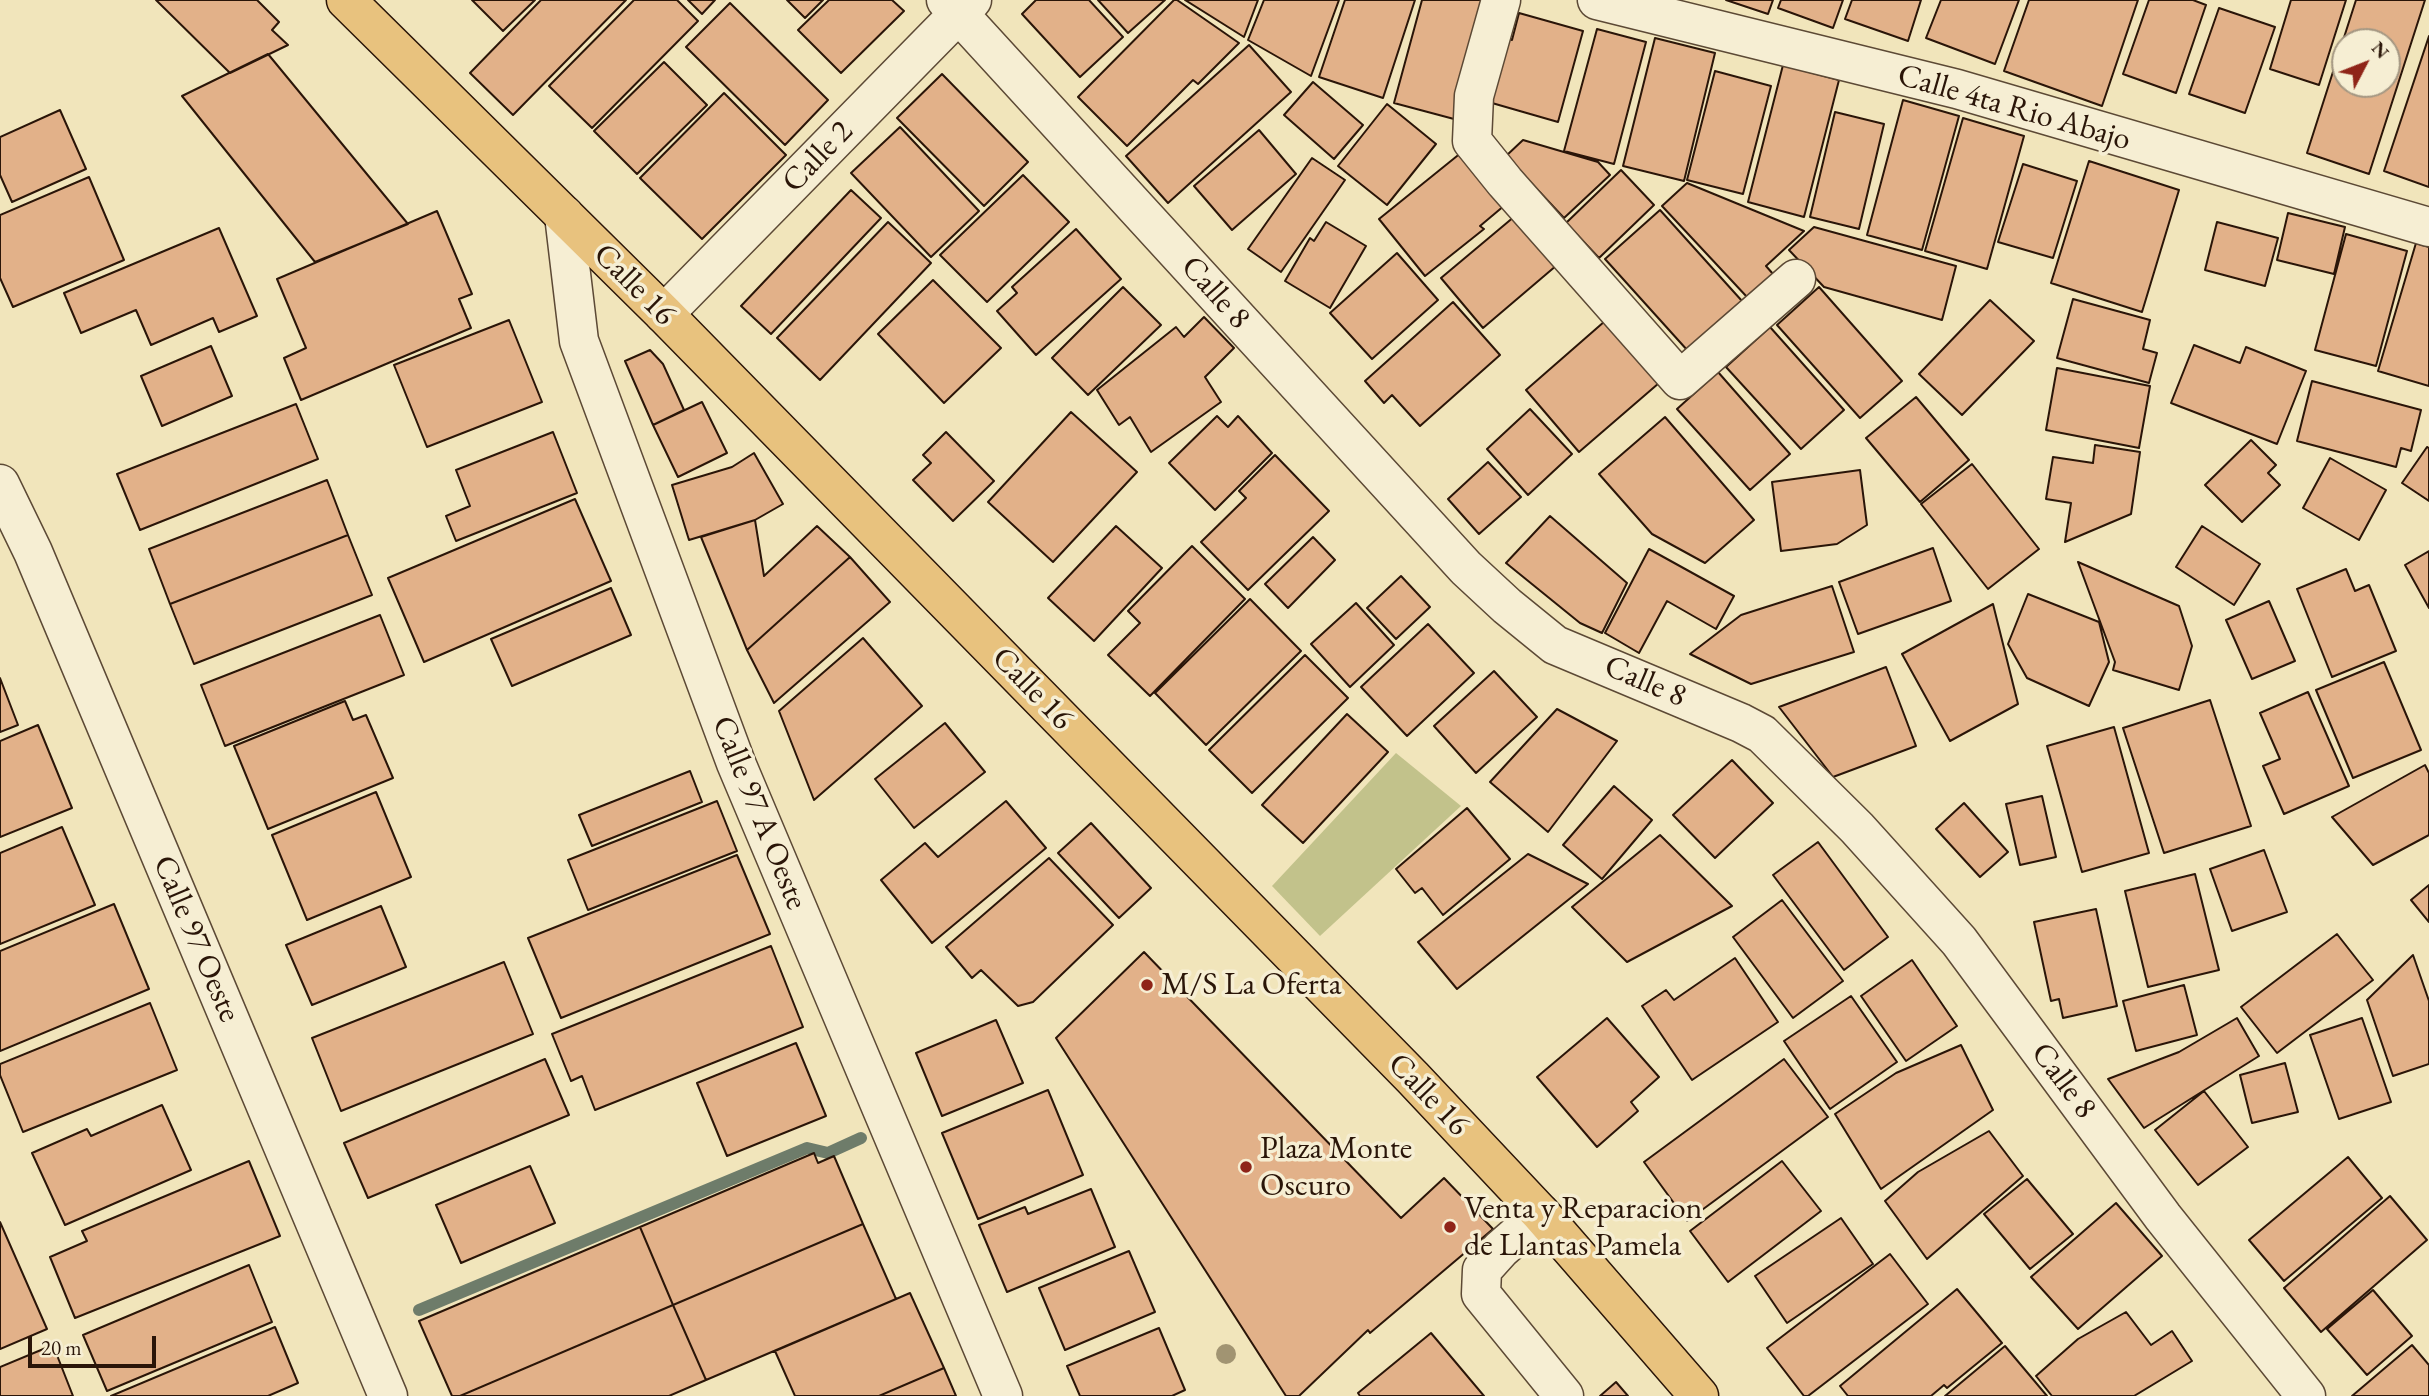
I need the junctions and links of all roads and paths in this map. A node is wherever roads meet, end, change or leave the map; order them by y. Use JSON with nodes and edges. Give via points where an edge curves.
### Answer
{"nodes":[{"id":1,"x":346,"y":0,"type":"edge"},
{"id":2,"x":1501,"y":0,"type":"edge"},
{"id":3,"x":1597,"y":0,"type":"edge"},
{"id":4,"x":959,"y":4,"type":"edge"},
{"id":5,"x":564,"y":215,"type":"junction"},
{"id":6,"x":2429,"y":227,"type":"edge"},
{"id":7,"x":1796,"y":279,"type":"dead end"},
{"id":8,"x":664,"y":314,"type":"junction"},
{"id":9,"x":0,"y":484,"type":"edge"},
{"id":10,"x":1541,"y":1214,"type":"junction"},
{"id":11,"x":388,"y":1396,"type":"edge"},
{"id":12,"x":1003,"y":1396,"type":"edge"},
{"id":13,"x":1564,"y":1396,"type":"edge"},
{"id":14,"x":1699,"y":1396,"type":"edge"},
{"id":15,"x":2306,"y":1396,"type":"edge"}],
"edges":[{"from":1,"to":5,"type":"main road","name":"Calle 16"},
{"from":2,"to":7,"type":"street","via":[[1474,96],[1472,141],[1680,380]]},
{"from":3,"to":6,"type":"street","name":"Calle 4ta Rio Abajo","via":[[1957,89]]},
{"from":4,"to":8,"type":"street","name":"Calle 2"},
{"from":4,"to":15,"type":"street","name":"Calle 8","via":[[1466,568],[1507,607],[1555,645],[1762,734],[1857,828],[1959,941],[2163,1217]]},
{"from":5,"to":8,"type":"main road","name":"Calle 16"},
{"from":5,"to":12,"type":"street","name":"Calle 97 A Oeste","via":[[579,341],[588,367],[736,763]]},
{"from":8,"to":10,"type":"main road","name":"Calle 16"},
{"from":9,"to":11,"type":"street","name":"Calle 97 Oeste","via":[[33,552]]},
{"from":10,"to":13,"type":"street","via":[[1482,1270],[1481,1294]]},
{"from":10,"to":14,"type":"main road","name":"Calle 16"}]}
